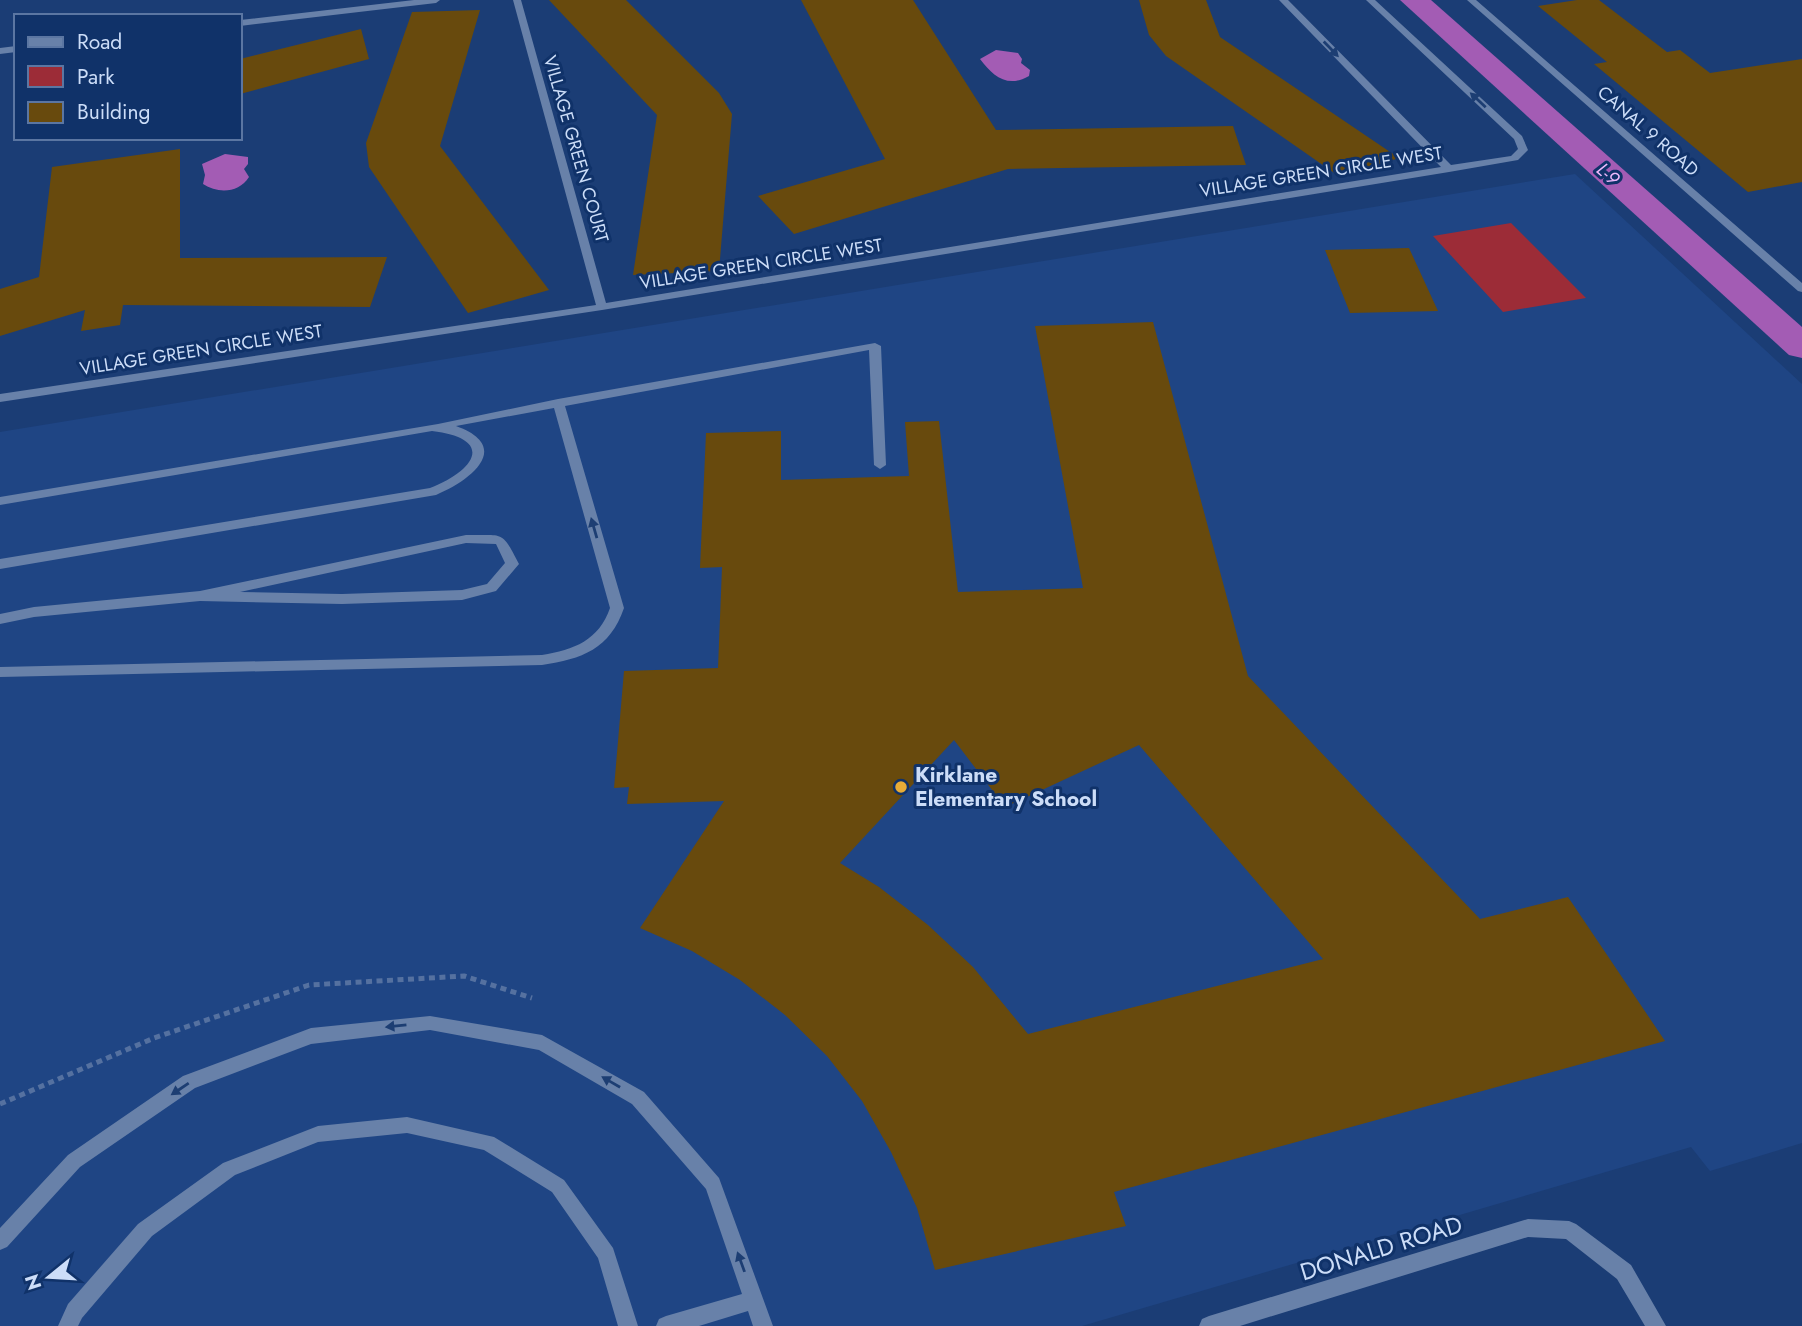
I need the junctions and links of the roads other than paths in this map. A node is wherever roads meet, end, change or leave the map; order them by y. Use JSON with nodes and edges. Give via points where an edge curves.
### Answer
{"nodes":[{"id":1,"x":436,"y":0,"type":"edge"},
{"id":2,"x":517,"y":0,"type":"edge"},
{"id":3,"x":1283,"y":0,"type":"edge"},
{"id":4,"x":1370,"y":0,"type":"edge"},
{"id":5,"x":1471,"y":0,"type":"edge"},
{"id":6,"x":242,"y":23,"type":"edge"},
{"id":7,"x":1449,"y":169,"type":"junction"},
{"id":8,"x":1802,"y":289,"type":"edge"},
{"id":9,"x":602,"y":307,"type":"junction"},
{"id":10,"x":0,"y":398,"type":"edge"},
{"id":11,"x":558,"y":403,"type":"junction"},
{"id":12,"x":432,"y":428,"type":"junction"},
{"id":13,"x":880,"y":465,"type":"dead end"},
{"id":14,"x":0,"y":501,"type":"edge"},
{"id":15,"x":0,"y":564,"type":"edge"},
{"id":16,"x":200,"y":596,"type":"junction"},
{"id":17,"x":0,"y":619,"type":"edge"},
{"id":18,"x":0,"y":672,"type":"edge"},
{"id":19,"x":8,"y":1227,"type":"edge"},
{"id":20,"x":0,"y":1241,"type":"edge"},
{"id":21,"x":755,"y":1300,"type":"junction"},
{"id":22,"x":68,"y":1326,"type":"edge"},
{"id":23,"x":628,"y":1326,"type":"edge"},
{"id":24,"x":666,"y":1326,"type":"edge"},
{"id":25,"x":763,"y":1326,"type":"edge"},
{"id":26,"x":1209,"y":1326,"type":"edge"},
{"id":27,"x":1656,"y":1326,"type":"edge"}],
"edges":[{"from":1,"to":6,"type":"street"},
{"from":2,"to":9,"type":"street","name":"VILLAGE GREEN COURT"},
{"from":3,"to":7,"type":"street","one_way":true},
{"from":7,"to":4,"type":"street","name":"VILLAGE GREEN CIRCLE WEST","one_way":true,"via":[[1514,158],[1524,150],[1519,138]]},
{"from":5,"to":8,"type":"street","name":"CANAL 9 ROAD"},
{"from":7,"to":9,"type":"street","name":"VILLAGE GREEN CIRCLE WEST"},
{"from":9,"to":10,"type":"street","name":"VILLAGE GREEN CIRCLE WEST"},
{"from":11,"to":12,"type":"street"},
{"from":11,"to":13,"type":"street","via":[[875,346]]},
{"from":18,"to":11,"type":"street","one_way":true,"via":[[564,657],[584,650],[602,638],[613,624],[617,608]]},
{"from":12,"to":14,"type":"street"},
{"from":12,"to":15,"type":"street","via":[[462,432],[478,448],[473,469],[449,487]]},
{"from":16,"to":16,"type":"street","via":[[342,599],[462,595],[491,588],[512,564],[500,540],[466,539]]},
{"from":16,"to":17,"type":"street"},
{"from":19,"to":20,"type":"street"},
{"from":21,"to":19,"type":"street","one_way":true,"via":[[713,1184],[638,1098],[542,1043],[430,1023],[311,1036],[189,1082],[74,1161]]},
{"from":21,"to":24,"type":"street"},
{"from":21,"to":25,"type":"street"},
{"from":22,"to":23,"type":"street","via":[[75,1311],[145,1230],[229,1169],[318,1134],[407,1125],[488,1143],[558,1186],[606,1254]]},
{"from":26,"to":27,"type":"street","name":"DONALD ROAD","via":[[1528,1228],[1569,1230],[1624,1272]]}]}
